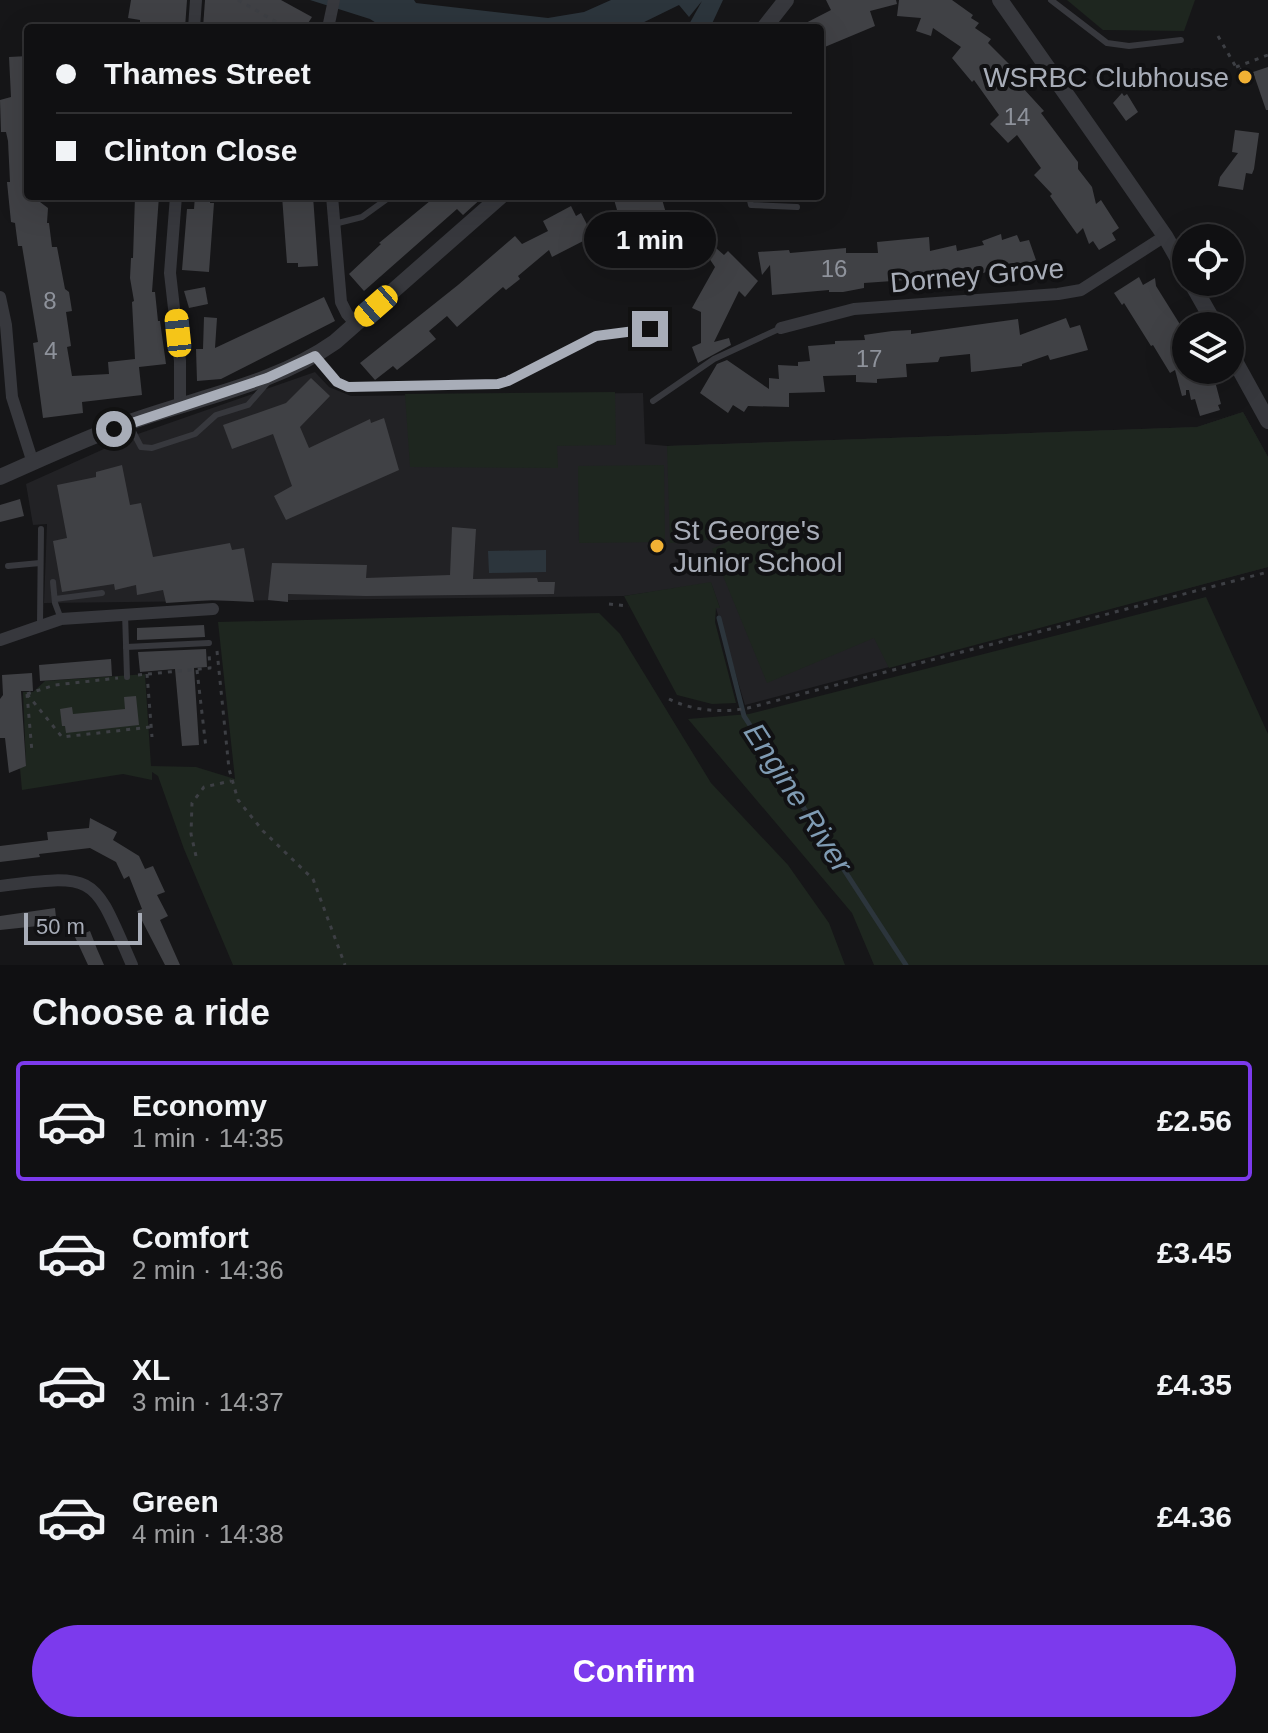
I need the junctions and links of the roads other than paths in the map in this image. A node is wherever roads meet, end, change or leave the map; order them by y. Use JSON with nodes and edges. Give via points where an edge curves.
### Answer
{"nodes":[{"id":1,"x":196,"y":0,"type":"edge"},
{"id":2,"x":334,"y":0,"type":"edge"},
{"id":3,"x":786,"y":0,"type":"edge"},
{"id":4,"x":1000,"y":0,"type":"edge"},
{"id":5,"x":1051,"y":0,"type":"edge"},
{"id":6,"x":330,"y":22,"type":"edge"},
{"id":7,"x":194,"y":24,"type":"edge"},
{"id":8,"x":767,"y":24,"type":"edge"},
{"id":9,"x":1181,"y":40,"type":"dead end"},
{"id":10,"x":176,"y":200,"type":"edge"},
{"id":11,"x":332,"y":200,"type":"edge"},
{"id":12,"x":385,"y":200,"type":"edge"},
{"id":13,"x":496,"y":200,"type":"edge"},
{"id":14,"x":750,"y":200,"type":"edge"},
{"id":15,"x":797,"y":207,"type":"dead end"},
{"id":16,"x":334,"y":224,"type":"junction"},
{"id":17,"x":1165,"y":236,"type":"junction"},
{"id":18,"x":1172,"y":248,"type":"edge"},
{"id":19,"x":0,"y":297,"type":"edge"},
{"id":20,"x":356,"y":324,"type":"junction"},
{"id":21,"x":781,"y":328,"type":"joint"},
{"id":22,"x":650,"y":329,"type":"dead end"},
{"id":23,"x":315,"y":356,"type":"junction"},
{"id":24,"x":272,"y":376,"type":"junction"},
{"id":25,"x":1244,"y":377,"type":"edge"},
{"id":26,"x":653,"y":401,"type":"dead end"},
{"id":27,"x":180,"y":406,"type":"junction"},
{"id":28,"x":1268,"y":421,"type":"edge"},
{"id":29,"x":128,"y":422,"type":"junction"},
{"id":30,"x":33,"y":463,"type":"junction"},
{"id":31,"x":0,"y":477,"type":"edge"},
{"id":32,"x":41,"y":529,"type":"dead end"},
{"id":33,"x":40,"y":563,"type":"junction"},
{"id":34,"x":8,"y":566,"type":"dead end"},
{"id":35,"x":53,"y":582,"type":"dead end"},
{"id":36,"x":102,"y":593,"type":"dead end"},
{"id":37,"x":55,"y":599,"type":"junction"},
{"id":38,"x":213,"y":609,"type":"dead end"},
{"id":39,"x":125,"y":613,"type":"junction"},
{"id":40,"x":61,"y":619,"type":"junction"},
{"id":41,"x":40,"y":624,"type":"junction"},
{"id":42,"x":0,"y":640,"type":"edge"},
{"id":43,"x":209,"y":643,"type":"dead end"},
{"id":44,"x":126,"y":647,"type":"junction"},
{"id":45,"x":127,"y":677,"type":"road end"},
{"id":46,"x":0,"y":886,"type":"edge"},
{"id":47,"x":132,"y":965,"type":"edge"}],
"edges":[{"from":1,"to":7,"type":"street"},
{"from":2,"to":6,"type":"street"},
{"from":3,"to":8,"type":"street"},
{"from":4,"to":17,"type":"street"},
{"from":5,"to":9,"type":"lane","via":[[1107,43]]},
{"from":10,"to":27,"type":"street","via":[[170,273]]},
{"from":11,"to":16,"type":"street"},
{"from":12,"to":16,"type":"lane","via":[[362,217]]},
{"from":13,"to":20,"type":"street"},
{"from":14,"to":15,"type":"lane","via":[[751,205]]},
{"from":16,"to":20,"type":"street","via":[[341,302]]},
{"from":17,"to":18,"type":"street"},
{"from":17,"to":21,"type":"street","name":"Dorney Grove","via":[[1081,290],[854,309]]},
{"from":19,"to":30,"type":"street","via":[[12,397]]},
{"from":20,"to":23,"type":"street"},
{"from":21,"to":26,"type":"lane","via":[[714,359]]},
{"from":22,"to":23,"type":"lane","via":[[596,336],[498,384],[348,387]]},
{"from":23,"to":24,"type":"street"},
{"from":24,"to":27,"type":"street"},
{"from":24,"to":29,"type":"lane","via":[[248,405],[216,415],[189,437],[146,449]]},
{"from":25,"to":28,"type":"street"},
{"from":27,"to":29,"type":"street"},
{"from":29,"to":30,"type":"street"},
{"from":30,"to":31,"type":"street"},
{"from":32,"to":33,"type":"lane"},
{"from":33,"to":34,"type":"lane"},
{"from":33,"to":41,"type":"lane"},
{"from":35,"to":37,"type":"lane"},
{"from":36,"to":37,"type":"lane"},
{"from":37,"to":40,"type":"lane"},
{"from":38,"to":39,"type":"street"},
{"from":39,"to":40,"type":"street"},
{"from":39,"to":44,"type":"lane"},
{"from":40,"to":41,"type":"street"},
{"from":41,"to":42,"type":"street"},
{"from":43,"to":44,"type":"lane"},
{"from":44,"to":45,"type":"lane"},
{"from":46,"to":47,"type":"street","via":[[53,879],[83,882],[106,907]]}]}
